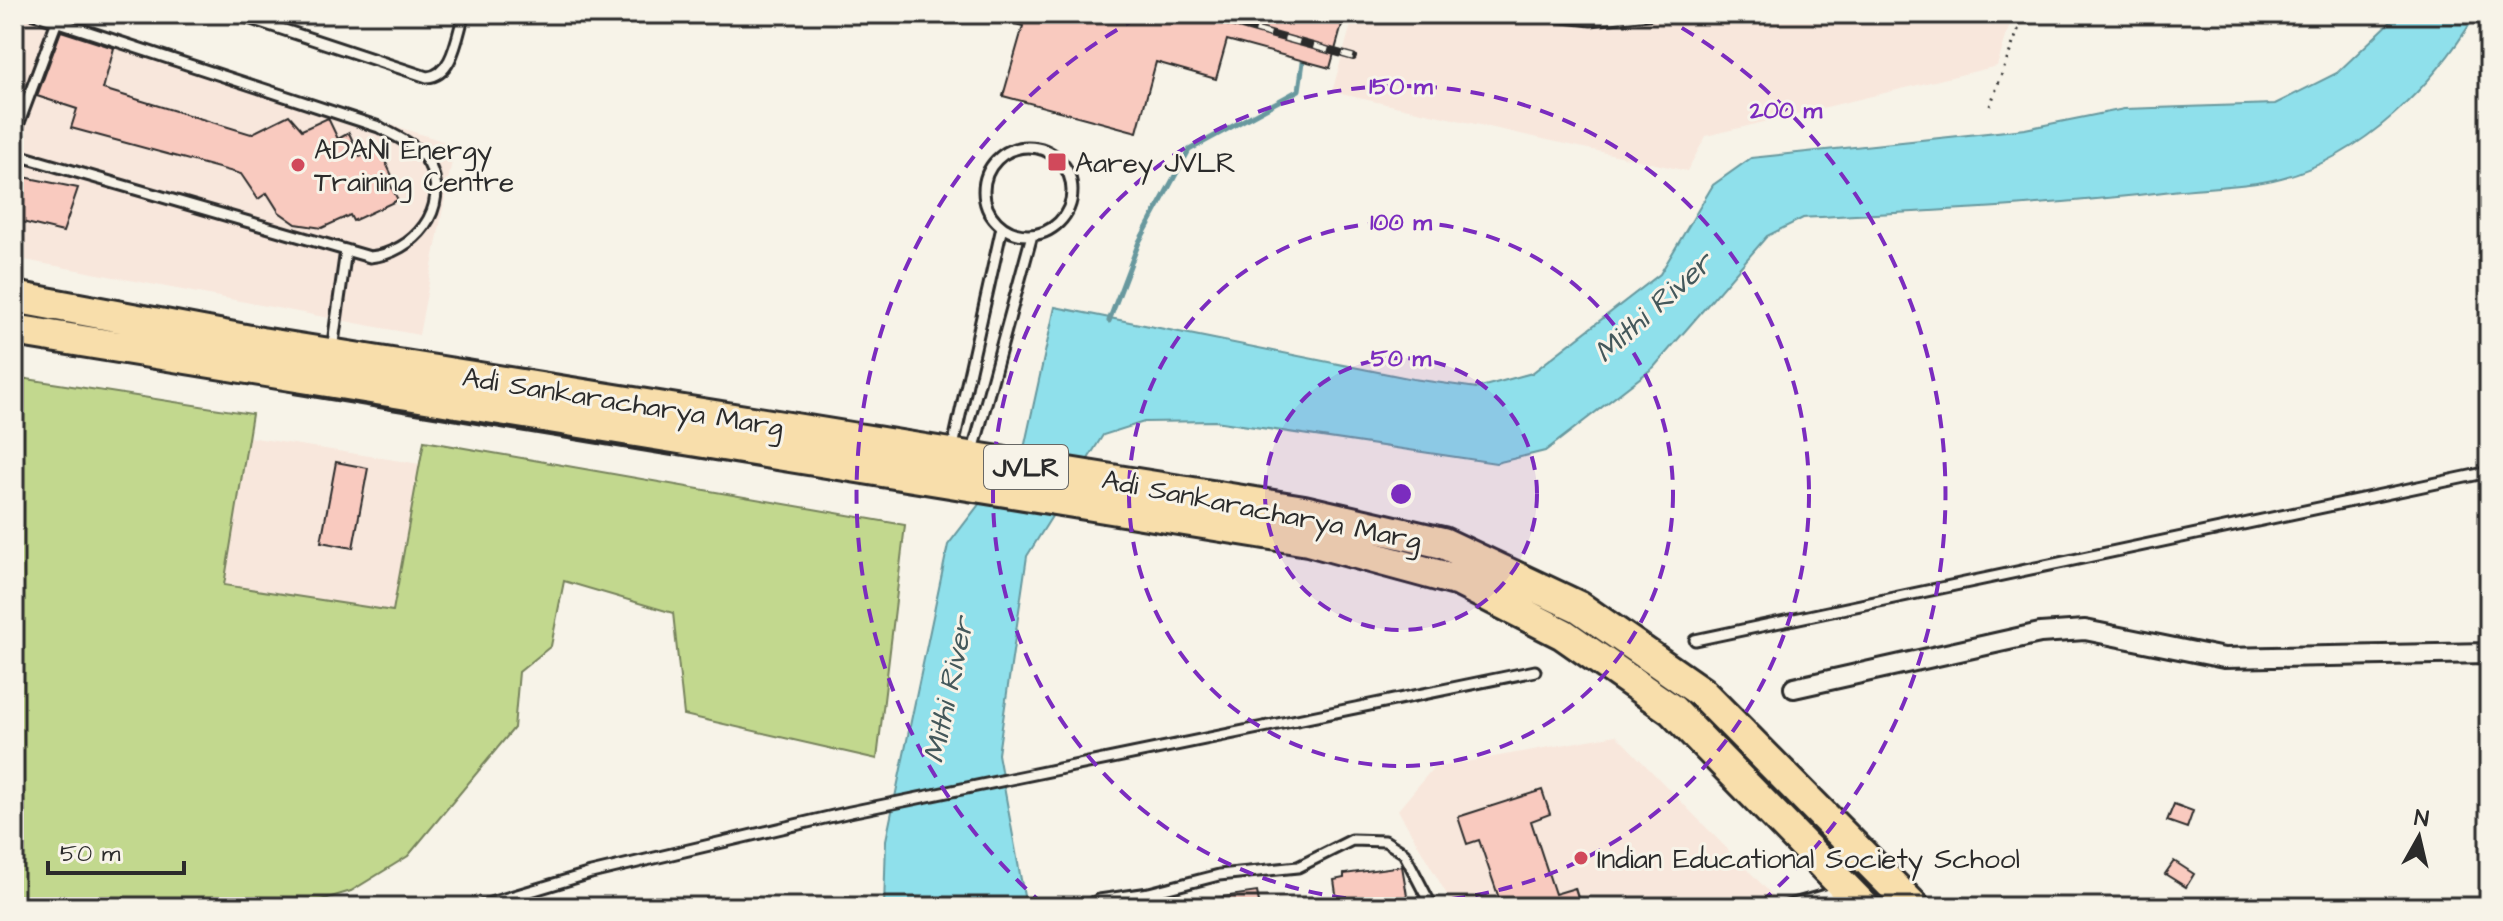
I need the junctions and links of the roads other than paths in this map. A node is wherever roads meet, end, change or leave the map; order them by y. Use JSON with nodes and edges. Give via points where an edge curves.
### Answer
{"nodes":[{"id":1,"x":34,"y":14,"type":"edge"},
{"id":2,"x":236,"y":14,"type":"edge"},
{"id":3,"x":464,"y":14,"type":"edge"},
{"id":4,"x":1537,"y":14,"type":"edge"},
{"id":5,"x":1649,"y":14,"type":"edge"},
{"id":6,"x":57,"y":21,"type":"junction"},
{"id":7,"x":14,"y":136,"type":"edge"},
{"id":8,"x":14,"y":154,"type":"edge"},
{"id":9,"x":1002,"y":227,"type":"junction"},
{"id":10,"x":1032,"y":235,"type":"junction"},
{"id":11,"x":346,"y":250,"type":"junction"},
{"id":12,"x":14,"y":297,"type":"edge"},
{"id":13,"x":14,"y":330,"type":"edge"},
{"id":14,"x":331,"y":354,"type":"junction"},
{"id":15,"x":961,"y":456,"type":"junction"},
{"id":16,"x":2489,"y":472,"type":"edge"},
{"id":17,"x":1695,"y":640,"type":"dead end"},
{"id":18,"x":2489,"y":653,"type":"edge"},
{"id":19,"x":1535,"y":671,"type":"dead end"},
{"id":20,"x":1794,"y":688,"type":"dead end"},
{"id":21,"x":1855,"y":898,"type":"edge"},
{"id":22,"x":477,"y":907,"type":"edge"},
{"id":23,"x":1083,"y":907,"type":"edge"},
{"id":24,"x":1432,"y":907,"type":"edge"},
{"id":25,"x":1783,"y":907,"type":"edge"},
{"id":26,"x":1914,"y":907,"type":"edge"}],
"edges":[{"from":1,"to":6,"type":"lane"},
{"from":2,"to":3,"type":"lane","via":[[427,77],[446,70]]},
{"from":4,"to":5,"type":"lane","via":[[1591,20]]},
{"from":6,"to":7,"type":"lane"},
{"from":6,"to":11,"type":"lane","via":[[379,127],[412,145],[428,162],[434,202],[416,239],[392,255],[370,257]]},
{"from":8,"to":11,"type":"lane"},
{"from":9,"to":10,"type":"lane"},
{"from":9,"to":10,"type":"lane","via":[[988,211],[986,180],[1004,155],[1035,148],[1062,163],[1072,193],[1060,221]]},
{"from":9,"to":15,"type":"lane"},
{"from":10,"to":15,"type":"lane"},
{"from":11,"to":14,"type":"lane"},
{"from":12,"to":14,"type":"main road","name":"Adi Sankaracharya Marg","number":"JVLR"},
{"from":13,"to":21,"type":"main road","name":"Adi Sankaracharya Marg","number":"JVLR","via":[[1308,540],[1459,581],[1563,634],[1672,710]]},
{"from":14,"to":15,"type":"main road","name":"Adi Sankaracharya Marg","number":"JVLR"},
{"from":15,"to":26,"type":"main road","name":"Adi Sankaracharya Marg","number":"JVLR","via":[[1304,511],[1443,543],[1579,607],[1701,692]]},
{"from":16,"to":17,"type":"lane"},
{"from":18,"to":20,"type":"street","via":[[2224,658],[2085,630],[2040,633]]},
{"from":19,"to":22,"type":"lane","via":[[850,812],[591,873]]},
{"from":21,"to":25,"type":"lane"},
{"from":23,"to":24,"type":"lane","via":[[1219,875],[1298,867],[1352,840],[1385,841],[1404,853]]}]}
